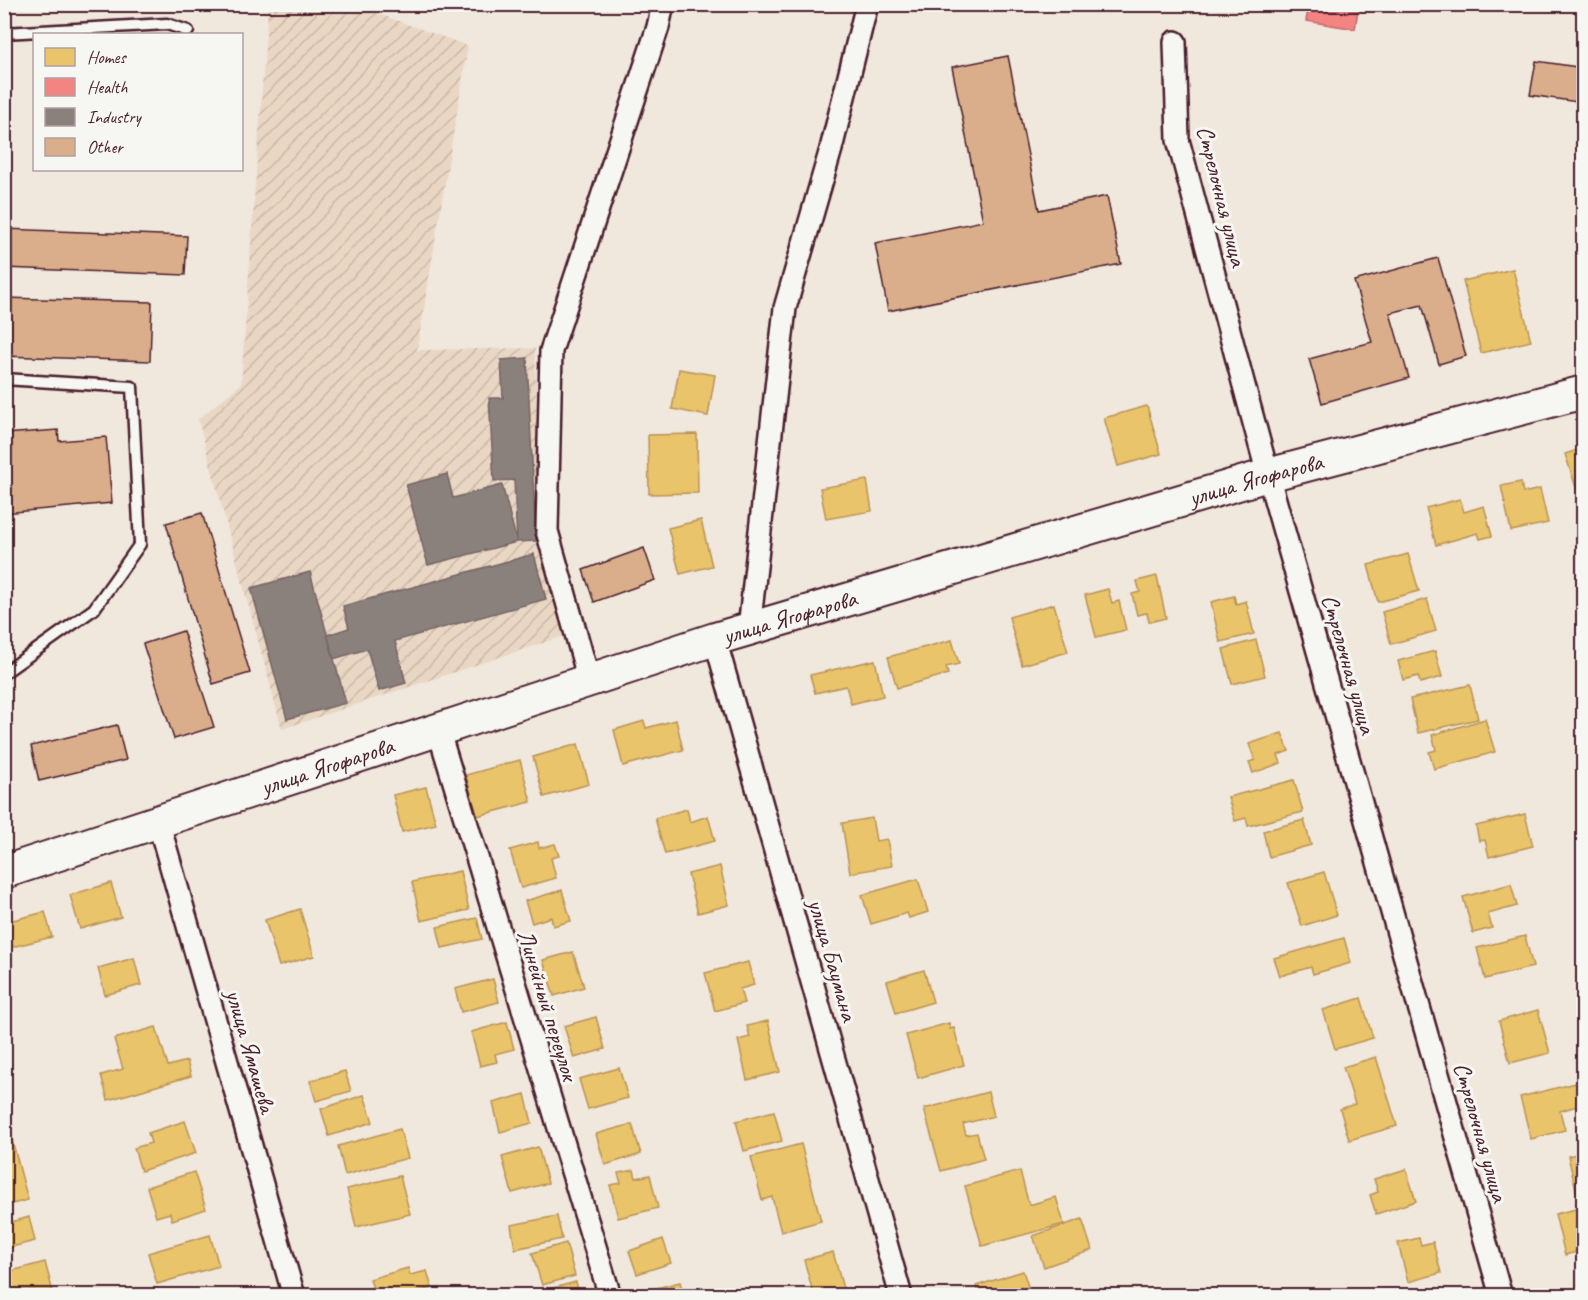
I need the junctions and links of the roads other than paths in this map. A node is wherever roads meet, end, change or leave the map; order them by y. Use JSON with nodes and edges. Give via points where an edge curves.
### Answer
{"nodes":[{"id":1,"x":663,"y":4,"type":"edge"},
{"id":2,"x":867,"y":4,"type":"edge"},
{"id":3,"x":189,"y":31,"type":"dead end"},
{"id":4,"x":4,"y":33,"type":"edge"},
{"id":5,"x":1175,"y":42,"type":"dead end"},
{"id":6,"x":4,"y":379,"type":"edge"},
{"id":7,"x":1584,"y":392,"type":"edge"},
{"id":8,"x":1269,"y":475,"type":"junction"},
{"id":9,"x":749,"y":629,"type":"junction"},
{"id":10,"x":715,"y":639,"type":"junction"},
{"id":11,"x":4,"y":673,"type":"edge"},
{"id":12,"x":590,"y":680,"type":"junction"},
{"id":13,"x":438,"y":729,"type":"junction"},
{"id":14,"x":158,"y":821,"type":"junction"},
{"id":15,"x":4,"y":872,"type":"edge"},
{"id":16,"x":294,"y":1296,"type":"edge"},
{"id":17,"x":610,"y":1296,"type":"edge"},
{"id":18,"x":901,"y":1296,"type":"edge"},
{"id":19,"x":1501,"y":1296,"type":"edge"}],
"edges":[{"from":1,"to":12,"type":"street","via":[[551,351],[547,531]]},
{"from":2,"to":9,"type":"street","via":[[831,149],[785,308]]},
{"from":3,"to":4,"type":"lane","via":[[167,24]]},
{"from":5,"to":8,"type":"street","name":"Стрелочная улица","via":[[1178,140]]},
{"from":6,"to":11,"type":"lane","via":[[132,387],[140,544],[94,609]]},
{"from":7,"to":8,"type":"main road","name":"улица Ягофарова"},
{"from":8,"to":9,"type":"main road","name":"улица Ягофарова"},
{"from":8,"to":19,"type":"street","name":"Стрелочная улица"},
{"from":9,"to":10,"type":"main road","name":"улица Ягофарова"},
{"from":10,"to":12,"type":"main road","name":"улица Ягофарова"},
{"from":10,"to":18,"type":"street","name":"улица Баумана"},
{"from":12,"to":13,"type":"main road","name":"улица Ягофарова"},
{"from":13,"to":14,"type":"main road","name":"улица Ягофарова"},
{"from":13,"to":17,"type":"street","name":"Линейный переулок"},
{"from":14,"to":15,"type":"main road","name":"улица Ягофарова"},
{"from":14,"to":16,"type":"street","name":"улица Ямашева"}]}
